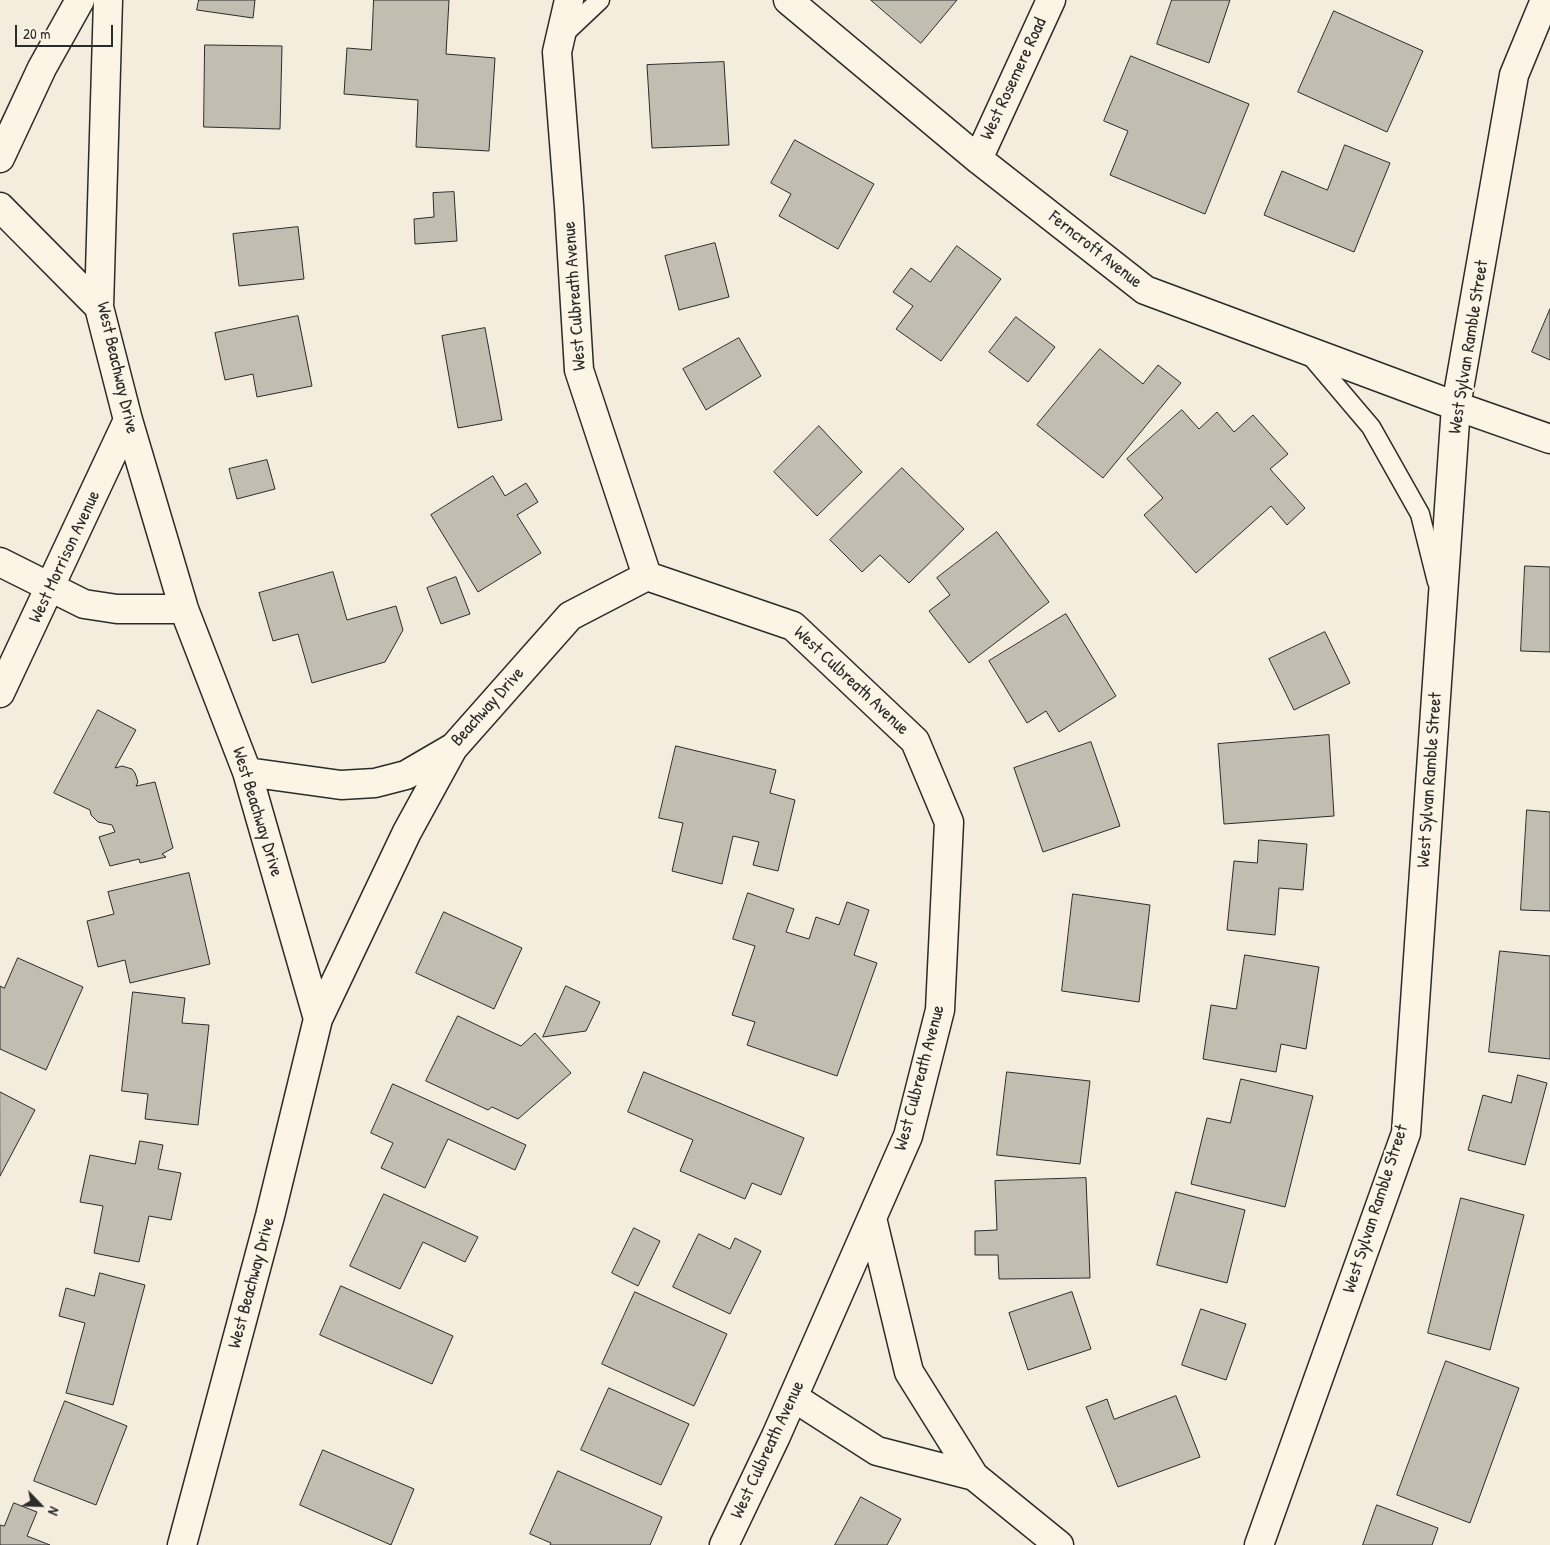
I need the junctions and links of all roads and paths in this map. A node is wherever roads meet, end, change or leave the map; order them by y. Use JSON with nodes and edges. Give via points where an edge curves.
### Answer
{"nodes":[{"id":1,"x":80,"y":0,"type":"edge"},
{"id":2,"x":108,"y":0,"type":"edge"},
{"id":3,"x":570,"y":0,"type":"edge"},
{"id":4,"x":600,"y":0,"type":"edge"},
{"id":5,"x":788,"y":0,"type":"edge"},
{"id":6,"x":1051,"y":0,"type":"edge"},
{"id":7,"x":1545,"y":0,"type":"edge"},
{"id":8,"x":560,"y":40,"type":"junction"},
{"id":9,"x":0,"y":158,"type":"edge"},
{"id":10,"x":978,"y":159,"type":"junction"},
{"id":11,"x":0,"y":207,"type":"edge"},
{"id":12,"x":100,"y":307,"type":"junction"},
{"id":13,"x":1305,"y":350,"type":"junction"},
{"id":14,"x":1456,"y":406,"type":"junction"},
{"id":15,"x":128,"y":420,"type":"junction"},
{"id":16,"x":1550,"y":438,"type":"edge"},
{"id":17,"x":0,"y":562,"type":"edge"},
{"id":18,"x":647,"y":576,"type":"junction"},
{"id":19,"x":51,"y":586,"type":"junction"},
{"id":20,"x":1443,"y":605,"type":"junction"},
{"id":21,"x":184,"y":608,"type":"junction"},
{"id":22,"x":0,"y":693,"type":"edge"},
{"id":23,"x":454,"y":747,"type":"junction"},
{"id":24,"x":248,"y":772,"type":"junction"},
{"id":25,"x":318,"y":1019,"type":"junction"},
{"id":26,"x":872,"y":1218,"type":"junction"},
{"id":27,"x":793,"y":1397,"type":"junction"},
{"id":28,"x":974,"y":1476,"type":"junction"},
{"id":29,"x":182,"y":1545,"type":"edge"},
{"id":30,"x":724,"y":1545,"type":"edge"},
{"id":31,"x":1059,"y":1545,"type":"edge"},
{"id":32,"x":1259,"y":1545,"type":"edge"}],
"edges":[{"from":1,"to":9,"type":"street","via":[[42,68]]},
{"from":2,"to":12,"type":"street","name":"West Beachway Drive"},
{"from":3,"to":8,"type":"street","name":"West Culbreath Avenue"},
{"from":4,"to":8,"type":"lane","via":[[566,30]]},
{"from":5,"to":10,"type":"street","name":"Ferncroft Avenue"},
{"from":6,"to":10,"type":"street","name":"West Rosemere Road"},
{"from":7,"to":14,"type":"street","name":"West Sylvan Ramble Street","via":[[1514,74]]},
{"from":8,"to":18,"type":"street","name":"West Culbreath Avenue","via":[[557,52],[579,370]]},
{"from":10,"to":13,"type":"street","name":"Ferncroft Avenue","via":[[1145,290]]},
{"from":11,"to":12,"type":"street"},
{"from":12,"to":15,"type":"street","name":"West Beachway Drive"},
{"from":13,"to":14,"type":"street","name":"Ferncroft Avenue"},
{"from":13,"to":20,"type":"lane","via":[[1371,426],[1420,514]]},
{"from":14,"to":16,"type":"street","name":"Ferncroft Avenue"},
{"from":14,"to":20,"type":"street","name":"West Sylvan Ramble Street"},
{"from":15,"to":19,"type":"street","name":"West Morrison Avenue"},
{"from":15,"to":21,"type":"street","name":"West Beachway Drive"},
{"from":17,"to":19,"type":"street"},
{"from":18,"to":23,"type":"street","name":"Beachway Drive","via":[[570,616]]},
{"from":18,"to":26,"type":"street","name":"West Culbreath Avenue","via":[[793,626],[915,741],[949,822],[940,1010],[908,1136]]},
{"from":19,"to":21,"type":"street","via":[[84,604],[116,609]]},
{"from":19,"to":22,"type":"street","name":"West Morrison Avenue"},
{"from":20,"to":32,"type":"street","name":"West Sylvan Ramble Street","via":[[1406,1133]]},
{"from":21,"to":24,"type":"street","name":"West Beachway Drive"},
{"from":23,"to":24,"type":"street","name":"Beachway Drive","via":[[406,775],[375,783],[340,785]]},
{"from":23,"to":25,"type":"street","name":"West Beachway Drive","via":[[407,832]]},
{"from":24,"to":25,"type":"street","name":"West Beachway Drive"},
{"from":25,"to":29,"type":"street","name":"West Beachway Drive","via":[[270,1216]]},
{"from":26,"to":27,"type":"street","name":"West Culbreath Avenue"},
{"from":26,"to":28,"type":"street","via":[[909,1372]]},
{"from":27,"to":28,"type":"street","via":[[877,1451]]},
{"from":27,"to":30,"type":"street","name":"West Culbreath Avenue"},
{"from":28,"to":31,"type":"street"}]}
